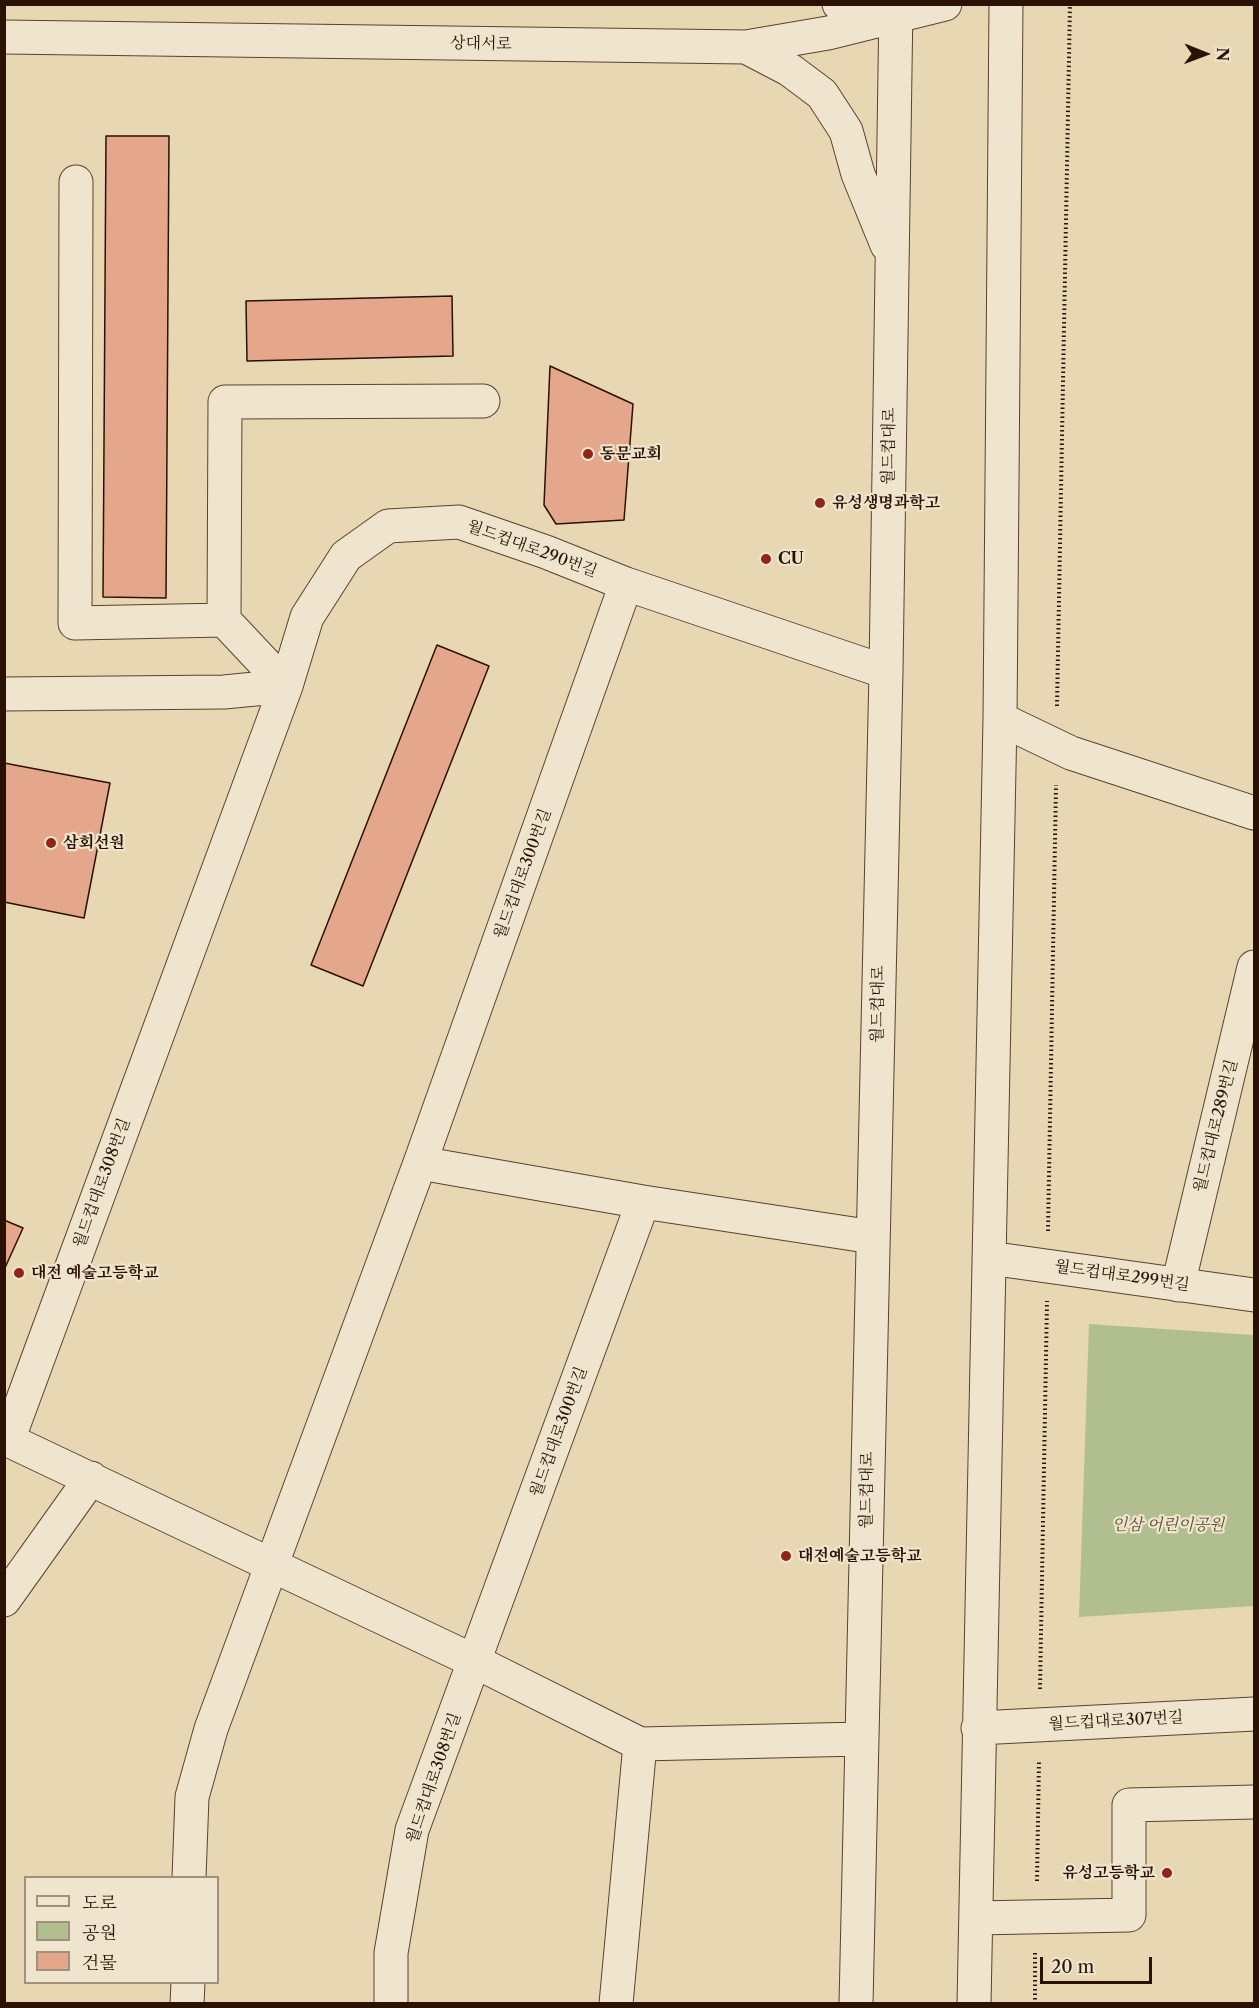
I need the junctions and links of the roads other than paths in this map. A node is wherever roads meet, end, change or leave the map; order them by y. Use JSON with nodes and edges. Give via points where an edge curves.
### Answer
{"nodes":[{"id":1,"x":839,"y":4,"type":"edge"},
{"id":2,"x":945,"y":4,"type":"edge"},
{"id":3,"x":1005,"y":4,"type":"edge"},
{"id":4,"x":896,"y":10,"type":"edge"},
{"id":5,"x":4,"y":37,"type":"edge"},
{"id":6,"x":746,"y":47,"type":"junction"},
{"id":7,"x":75,"y":182,"type":"dead end"},
{"id":8,"x":893,"y":261,"type":"junction"},
{"id":9,"x":483,"y":401,"type":"dead end"},
{"id":10,"x":626,"y":584,"type":"junction"},
{"id":11,"x":224,"y":620,"type":"junction"},
{"id":12,"x":885,"y":672,"type":"junction"},
{"id":13,"x":286,"y":686,"type":"junction"},
{"id":14,"x":4,"y":694,"type":"edge"},
{"id":15,"x":1000,"y":718,"type":"junction"},
{"id":16,"x":1254,"y":813,"type":"edge"},
{"id":17,"x":1254,"y":968,"type":"edge"},
{"id":18,"x":420,"y":1163,"type":"junction"},
{"id":19,"x":643,"y":1202,"type":"junction"},
{"id":20,"x":873,"y":1237,"type":"junction"},
{"id":21,"x":989,"y":1258,"type":"junction"},
{"id":22,"x":1178,"y":1285,"type":"junction"},
{"id":23,"x":1254,"y":1295,"type":"edge"},
{"id":24,"x":92,"y":1478,"type":"junction"},
{"id":25,"x":272,"y":1565,"type":"junction"},
{"id":26,"x":4,"y":1600,"type":"edge"},
{"id":27,"x":476,"y":1662,"type":"junction"},
{"id":28,"x":1254,"y":1714,"type":"edge"},
{"id":29,"x":978,"y":1728,"type":"junction"},
{"id":30,"x":861,"y":1739,"type":"junction"},
{"id":31,"x":640,"y":1744,"type":"junction"},
{"id":32,"x":1254,"y":1802,"type":"edge"},
{"id":33,"x":189,"y":1876,"type":"edge"},
{"id":34,"x":976,"y":1918,"type":"junction"},
{"id":35,"x":188,"y":1984,"type":"edge"},
{"id":36,"x":187,"y":2004,"type":"edge"},
{"id":37,"x":391,"y":2004,"type":"edge"},
{"id":38,"x":616,"y":2004,"type":"edge"},
{"id":39,"x":856,"y":2004,"type":"edge"},
{"id":40,"x":974,"y":2004,"type":"edge"}],
"edges":[{"from":1,"to":4,"type":"street"},
{"from":2,"to":4,"type":"street","name":"상대서로"},
{"from":3,"to":15,"type":"street"},
{"from":4,"to":6,"type":"street","name":"상대서로","via":[[828,33]]},
{"from":4,"to":8,"type":"street","name":"월드컵대로"},
{"from":5,"to":6,"type":"street","name":"상대서로"},
{"from":6,"to":8,"type":"street","via":[[790,70],[822,94],[846,131],[858,174]]},
{"from":7,"to":11,"type":"street","via":[[75,623]]},
{"from":8,"to":12,"type":"street","name":"월드컵대로"},
{"from":9,"to":11,"type":"street","via":[[225,402]]},
{"from":10,"to":12,"type":"street","name":"월드컵대로290번길"},
{"from":10,"to":13,"type":"street","name":"월드컵대로290번길","via":[[459,522],[388,526],[346,556],[307,617]]},
{"from":10,"to":18,"type":"street","name":"월드컵대로300번길"},
{"from":11,"to":13,"type":"street"},
{"from":12,"to":20,"type":"street","name":"월드컵대로"},
{"from":13,"to":14,"type":"street","via":[[224,692]]},
{"from":13,"to":24,"type":"street","name":"월드컵대로308번길","via":[[8,1440]]},
{"from":15,"to":16,"type":"street","via":[[1071,753]]},
{"from":15,"to":21,"type":"street"},
{"from":17,"to":22,"type":"street","name":"월드컵대로289번길"},
{"from":18,"to":19,"type":"street"},
{"from":18,"to":25,"type":"street","name":"월드컵대로300번길"},
{"from":19,"to":20,"type":"street"},
{"from":19,"to":27,"type":"street","name":"월드컵대로300번길"},
{"from":20,"to":30,"type":"street","name":"월드컵대로"},
{"from":21,"to":22,"type":"street","name":"월드컵대로299번길"},
{"from":21,"to":29,"type":"street"},
{"from":22,"to":23,"type":"street","name":"월드컵대로299번길"},
{"from":24,"to":25,"type":"street","name":"월드컵대로308번길"},
{"from":24,"to":26,"type":"street"},
{"from":25,"to":27,"type":"street","name":"월드컵대로308번길"},
{"from":25,"to":33,"type":"street","via":[[211,1729],[192,1797]]},
{"from":27,"to":31,"type":"street","name":"월드컵대로308번길"},
{"from":27,"to":37,"type":"street","name":"월드컵대로308번길","via":[[412,1830],[391,1953]]},
{"from":28,"to":29,"type":"street","name":"월드컵대로307번길"},
{"from":29,"to":34,"type":"street"},
{"from":30,"to":31,"type":"street","name":"월드컵대로308번길"},
{"from":30,"to":39,"type":"street","name":"월드컵대로"},
{"from":31,"to":38,"type":"street"},
{"from":32,"to":34,"type":"street","via":[[1129,1805],[1129,1915]]},
{"from":34,"to":40,"type":"street"},
{"from":35,"to":36,"type":"street"}]}
